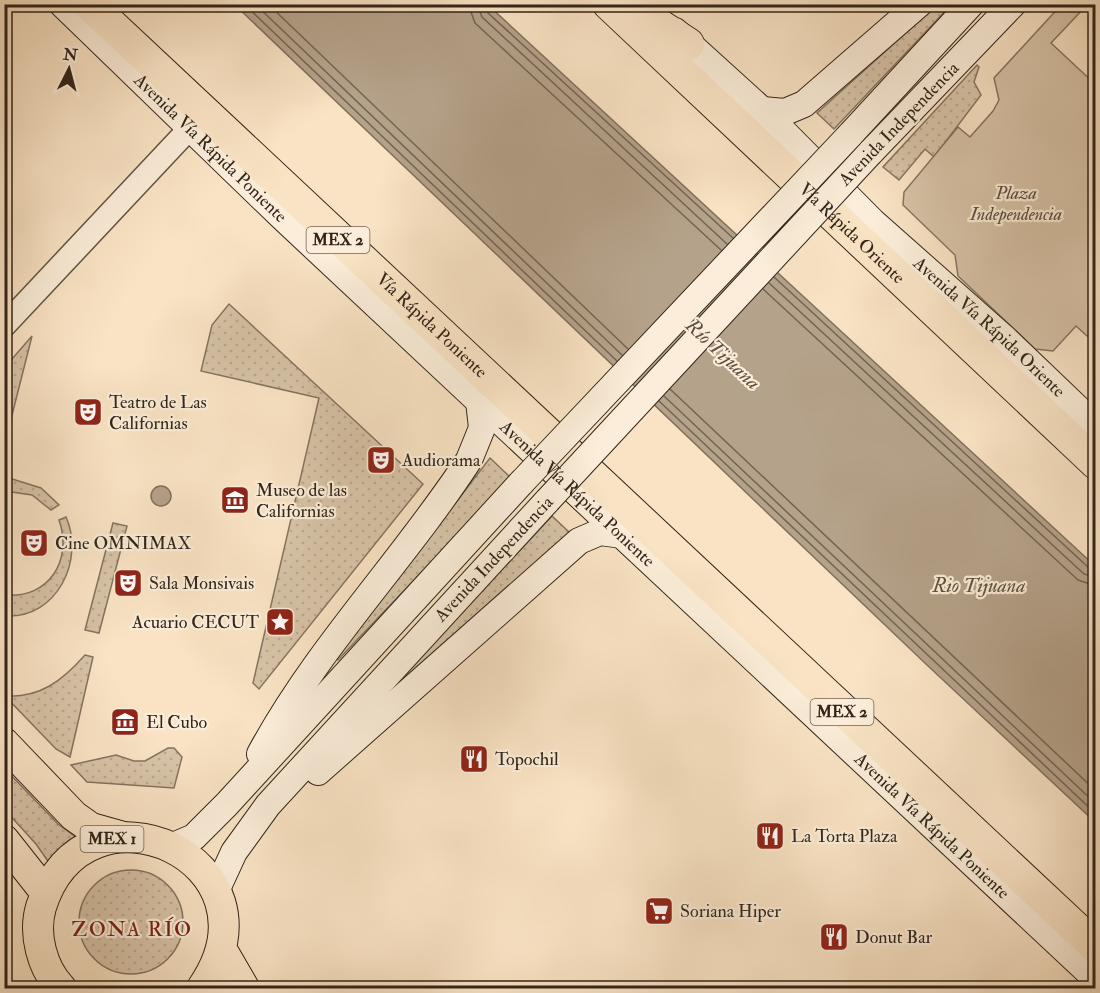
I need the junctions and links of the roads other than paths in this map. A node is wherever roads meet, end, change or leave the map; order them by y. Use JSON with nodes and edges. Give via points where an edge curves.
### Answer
{"nodes":[{"id":1,"x":62,"y":4,"type":"edge"},
{"id":2,"x":89,"y":4,"type":"edge"},
{"id":3,"x":609,"y":4,"type":"edge"},
{"id":4,"x":627,"y":4,"type":"edge"},
{"id":5,"x":647,"y":4,"type":"edge"},
{"id":6,"x":919,"y":4,"type":"edge"},
{"id":7,"x":971,"y":4,"type":"edge"},
{"id":8,"x":1013,"y":4,"type":"edge"},
{"id":9,"x":688,"y":44,"type":"junction"},
{"id":10,"x":762,"y":110,"type":"junction"},
{"id":11,"x":189,"y":129,"type":"junction"},
{"id":12,"x":296,"y":201,"type":"junction"},
{"id":13,"x":392,"y":320,"type":"junction"},
{"id":14,"x":4,"y":326,"type":"edge"},
{"id":15,"x":479,"y":401,"type":"junction"},
{"id":16,"x":1095,"y":426,"type":"edge"},
{"id":17,"x":1095,"y":463,"type":"edge"},
{"id":18,"x":589,"y":475,"type":"joint"},
{"id":19,"x":622,"y":535,"type":"junction"},
{"id":20,"x":781,"y":685,"type":"junction"},
{"id":21,"x":4,"y":743,"type":"edge"},
{"id":22,"x":241,"y":789,"type":"junction"},
{"id":23,"x":926,"y":791,"type":"junction"},
{"id":24,"x":268,"y":805,"type":"junction"},
{"id":25,"x":123,"y":837,"type":"junction"},
{"id":26,"x":4,"y":840,"type":"edge"},
{"id":27,"x":173,"y":846,"type":"junction"},
{"id":28,"x":216,"y":891,"type":"junction"},
{"id":29,"x":46,"y":893,"type":"junction"},
{"id":30,"x":1095,"y":947,"type":"edge"},
{"id":31,"x":222,"y":950,"type":"junction"},
{"id":32,"x":1095,"y":979,"type":"edge"},
{"id":33,"x":57,"y":987,"type":"edge"},
{"id":34,"x":202,"y":988,"type":"edge"},
{"id":35,"x":243,"y":988,"type":"edge"}],
"edges":[{"from":1,"to":11,"type":"main road","name":"Avenida Vía Rápida Poniente"},
{"from":2,"to":12,"type":"highway","name":"Vía Rápida Poniente","number":"MEX 2"},
{"from":3,"to":17,"type":"highway","name":"Vía Rápida Oriente"},
{"from":4,"to":9,"type":"highway"},
{"from":5,"to":9,"type":"main road","name":"Avenida Vía Rápida Oriente"},
{"from":6,"to":10,"type":"main road","via":[[804,104],[789,111]]},
{"from":7,"to":22,"type":"main road","name":"Avenida Independencia","bridge":true,"via":[[522,482]]},
{"from":8,"to":24,"type":"main road","name":"Avenida Independencia","bridge":true,"via":[[870,153]]},
{"from":9,"to":10,"type":"main road","name":"Avenida Vía Rápida Oriente"},
{"from":10,"to":16,"type":"main road","name":"Avenida Vía Rápida Oriente","via":[[873,222],[1004,338]]},
{"from":11,"to":13,"type":"main road","name":"Avenida Vía Rápida Poniente"},
{"from":11,"to":14,"type":"street"},
{"from":12,"to":13,"type":"highway"},
{"from":12,"to":18,"type":"highway","name":"Vía Rápida Poniente","number":"MEX 2"},
{"from":13,"to":15,"type":"main road","name":"Avenida Vía Rápida Poniente"},
{"from":15,"to":19,"type":"main road","name":"Avenida Vía Rápida Poniente"},
{"from":15,"to":22,"type":"main road","via":[[482,428],[469,460],[278,722]]},
{"from":18,"to":23,"type":"highway","name":"Avenida Vía Rápida Poniente","number":"MEX 2"},
{"from":19,"to":20,"type":"main road","name":"Avenida Vía Rápida Poniente"},
{"from":19,"to":24,"type":"main road","via":[[600,532],[579,542],[308,781]]},
{"from":20,"to":23,"type":"highway"},
{"from":20,"to":32,"type":"main road","name":"Avenida Vía Rápida Poniente"},
{"from":21,"to":25,"type":"main road","number":"MEX 1","via":[[74,816],[91,828]]},
{"from":22,"to":27,"type":"main road","name":"Avenida Independencia","via":[[194,837]]},
{"from":23,"to":30,"type":"highway","name":"Avenida Vía Rápida Poniente","number":"MEX 2"},
{"from":24,"to":28,"type":"main road","name":"Avenida Independencia","via":[[234,852]]},
{"from":25,"to":27,"type":"main road","number":"MEX 1","via":[[140,837]]},
{"from":25,"to":29,"type":"main road","number":"MEX 1","via":[[99,842],[77,854],[59,871]]},
{"from":26,"to":29,"type":"main road"},
{"from":27,"to":28,"type":"main road","number":"MEX 1","via":[[206,873]]},
{"from":28,"to":31,"type":"main road","number":"MEX 1","via":[[224,920]]},
{"from":29,"to":33,"type":"main road","number":"MEX 1","via":[[40,911],[41,950]]},
{"from":31,"to":34,"type":"main road","number":"MEX 1"},
{"from":31,"to":35,"type":"main road"}]}
